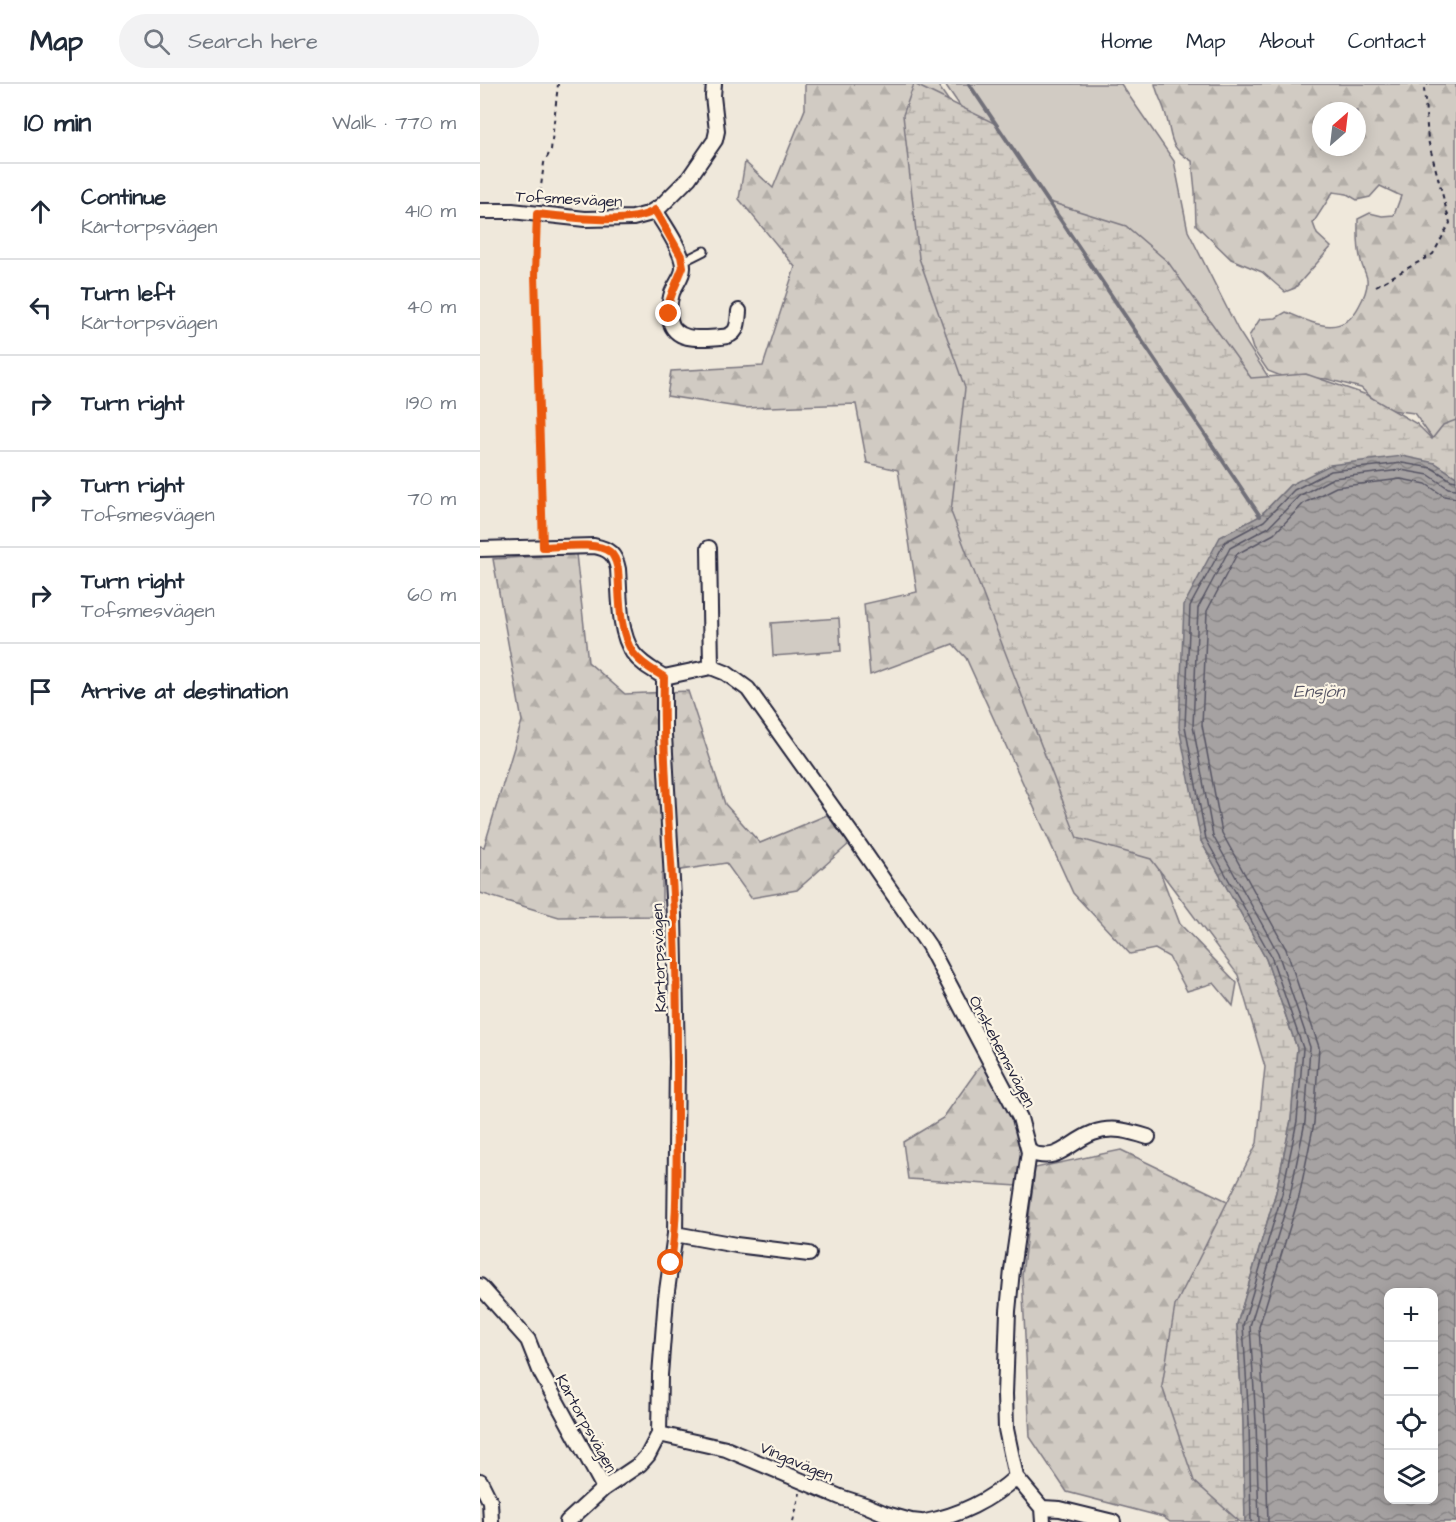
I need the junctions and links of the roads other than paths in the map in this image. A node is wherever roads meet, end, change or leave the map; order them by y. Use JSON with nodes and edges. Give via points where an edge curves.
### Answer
{"nodes":[{"id":1,"x":714,"y":84,"type":"edge"},
{"id":2,"x":655,"y":210,"type":"junction"},
{"id":3,"x":480,"y":211,"type":"edge"},
{"id":4,"x":704,"y":251,"type":"dead end"},
{"id":5,"x":681,"y":260,"type":"junction"},
{"id":6,"x":739,"y":311,"type":"dead end"},
{"id":7,"x":709,"y":548,"type":"dead end"},
{"id":8,"x":480,"y":549,"type":"edge"},
{"id":9,"x":711,"y":667,"type":"junction"},
{"id":10,"x":664,"y":677,"type":"junction"},
{"id":11,"x":1148,"y":1137,"type":"dead end"},
{"id":12,"x":1029,"y":1152,"type":"junction"},
{"id":13,"x":675,"y":1234,"type":"junction"},
{"id":14,"x":809,"y":1254,"type":"dead end"},
{"id":15,"x":480,"y":1286,"type":"edge"},
{"id":16,"x":659,"y":1434,"type":"junction"},
{"id":17,"x":1016,"y":1477,"type":"junction"},
{"id":18,"x":480,"y":1481,"type":"edge"},
{"id":19,"x":604,"y":1488,"type":"junction"},
{"id":20,"x":1042,"y":1508,"type":"junction"},
{"id":21,"x":491,"y":1522,"type":"edge"},
{"id":22,"x":567,"y":1522,"type":"edge"},
{"id":23,"x":923,"y":1522,"type":"edge"},
{"id":24,"x":1043,"y":1522,"type":"edge"},
{"id":25,"x":1113,"y":1522,"type":"edge"}],
"edges":[{"from":1,"to":2,"type":"street","name":"Tofsmesvägen","via":[[715,140],[689,178]]},
{"from":2,"to":3,"type":"street","name":"Tofsmesvägen","via":[[633,218],[585,219]]},
{"from":2,"to":5,"type":"street"},
{"from":4,"to":5,"type":"lane"},
{"from":5,"to":6,"type":"street","via":[[683,267],[669,302],[675,331],[695,338],[728,337],[738,325]]},
{"from":7,"to":9,"type":"street"},
{"from":8,"to":10,"type":"street","via":[[594,546],[610,551],[618,569],[625,634],[633,653]]},
{"from":9,"to":10,"type":"street"},
{"from":9,"to":12,"type":"street","name":"Önskehemsvägen","via":[[748,689],[929,946],[1020,1118]]},
{"from":10,"to":13,"type":"street","name":"Kårtorpsvägen","via":[[676,985]]},
{"from":11,"to":12,"type":"street","via":[[1130,1131],[1102,1131],[1082,1138],[1057,1155]]},
{"from":12,"to":17,"type":"street","name":"Önskehemsvägen","via":[[1008,1311],[1005,1413]]},
{"from":13,"to":14,"type":"street"},
{"from":13,"to":16,"type":"street","name":"Kårtorpsvägen","via":[[666,1298]]},
{"from":15,"to":19,"type":"street","name":"Kårtorpsvägen","via":[[528,1340],[541,1373]]},
{"from":16,"to":19,"type":"street","name":"Kårtorpsvägen","via":[[640,1464]]},
{"from":16,"to":23,"type":"street","name":"Vingavägen","via":[[726,1449],[886,1514]]},
{"from":17,"to":20,"type":"street","name":"Önskehemsvägen"},
{"from":17,"to":23,"type":"street","name":"Vingavägen","via":[[991,1498]]},
{"from":18,"to":21,"type":"street","via":[[490,1501]]},
{"from":19,"to":22,"type":"street","name":"Kårtorpsvägen"},
{"from":20,"to":24,"type":"street"},
{"from":20,"to":25,"type":"street"}]}
